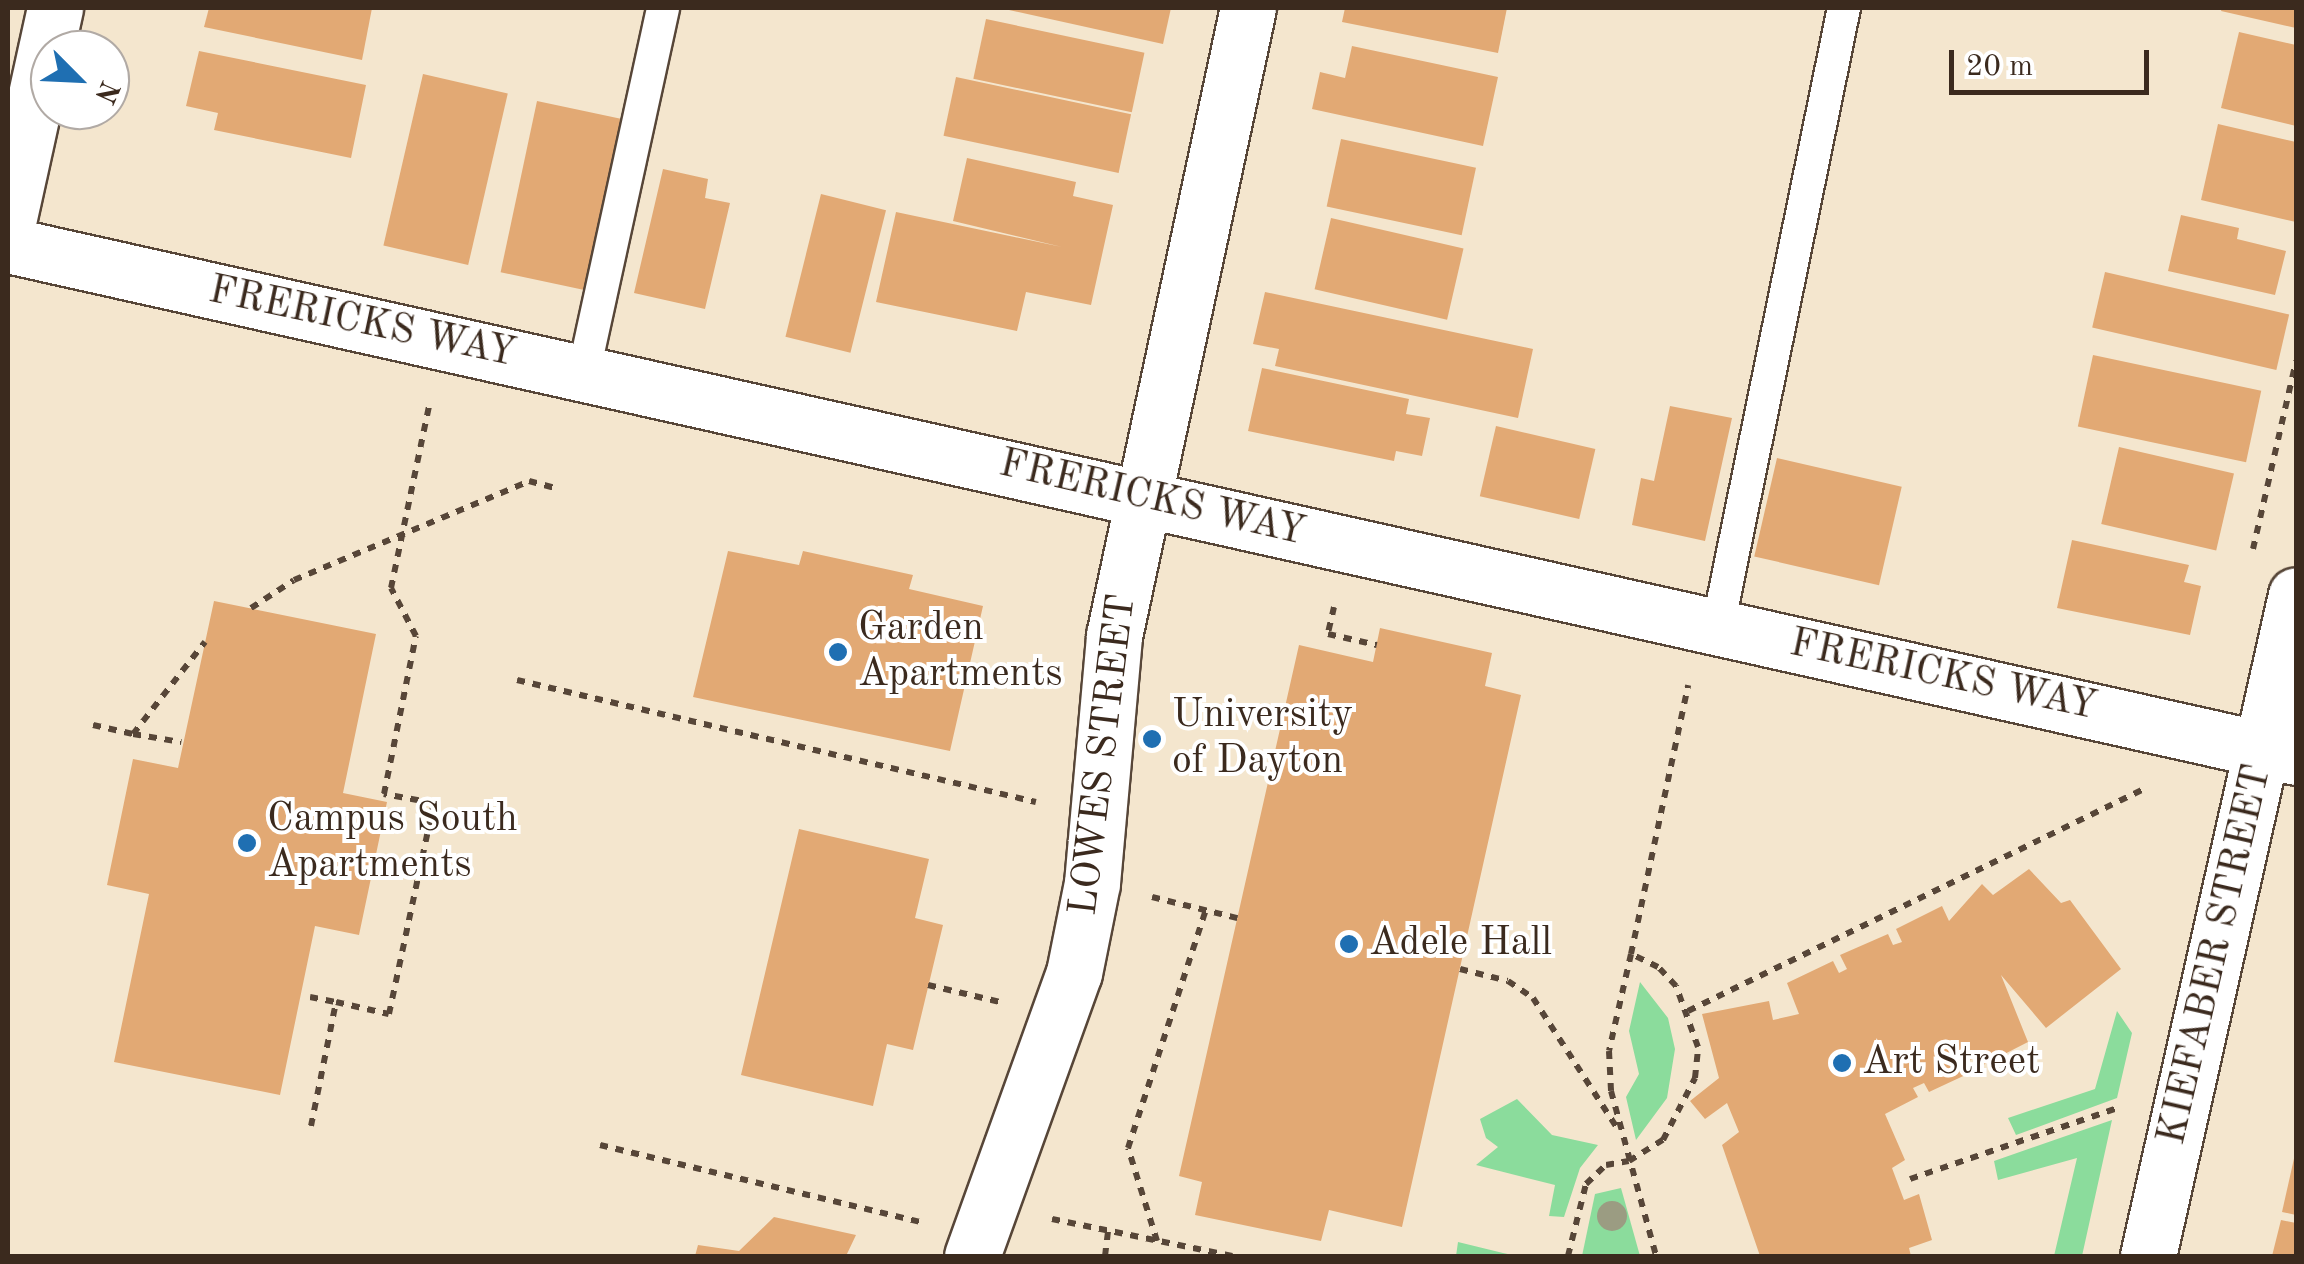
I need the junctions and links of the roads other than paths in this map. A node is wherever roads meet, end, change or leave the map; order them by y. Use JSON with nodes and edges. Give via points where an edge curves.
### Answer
{"nodes":[{"id":1,"x":56,"y":8,"type":"edge"},
{"id":2,"x":664,"y":8,"type":"edge"},
{"id":3,"x":1248,"y":8,"type":"edge"},
{"id":4,"x":1844,"y":8,"type":"edge"},
{"id":5,"x":8,"y":222,"type":"edge"},
{"id":6,"x":8,"y":245,"type":"edge"},
{"id":7,"x":584,"y":371,"type":"junction"},
{"id":8,"x":1142,"y":498,"type":"junction"},
{"id":9,"x":2296,"y":594,"type":"edge"},
{"id":10,"x":1718,"y":626,"type":"junction"},
{"id":11,"x":2280,"y":753,"type":"edge"},
{"id":12,"x":981,"y":1233,"type":"edge"},
{"id":13,"x":2148,"y":1256,"type":"edge"}],
"edges":[{"from":1,"to":5,"type":"street"},
{"from":2,"to":7,"type":"lane"},
{"from":3,"to":8,"type":"street","name":"LOWES STREET"},
{"from":4,"to":10,"type":"lane"},
{"from":6,"to":7,"type":"street","name":"FRERICKS WAY"},
{"from":7,"to":8,"type":"street","name":"FRERICKS WAY"},
{"from":8,"to":10,"type":"street","name":"FRERICKS WAY"},
{"from":8,"to":12,"type":"street","name":"LOWES STREET","via":[[1109,664],[1092,883],[1061,1017]]},
{"from":9,"to":11,"type":"street","name":"KIEFABER STREET"},
{"from":10,"to":11,"type":"street","name":"FRERICKS WAY"},
{"from":11,"to":13,"type":"street","name":"KIEFABER STREET"}]}
